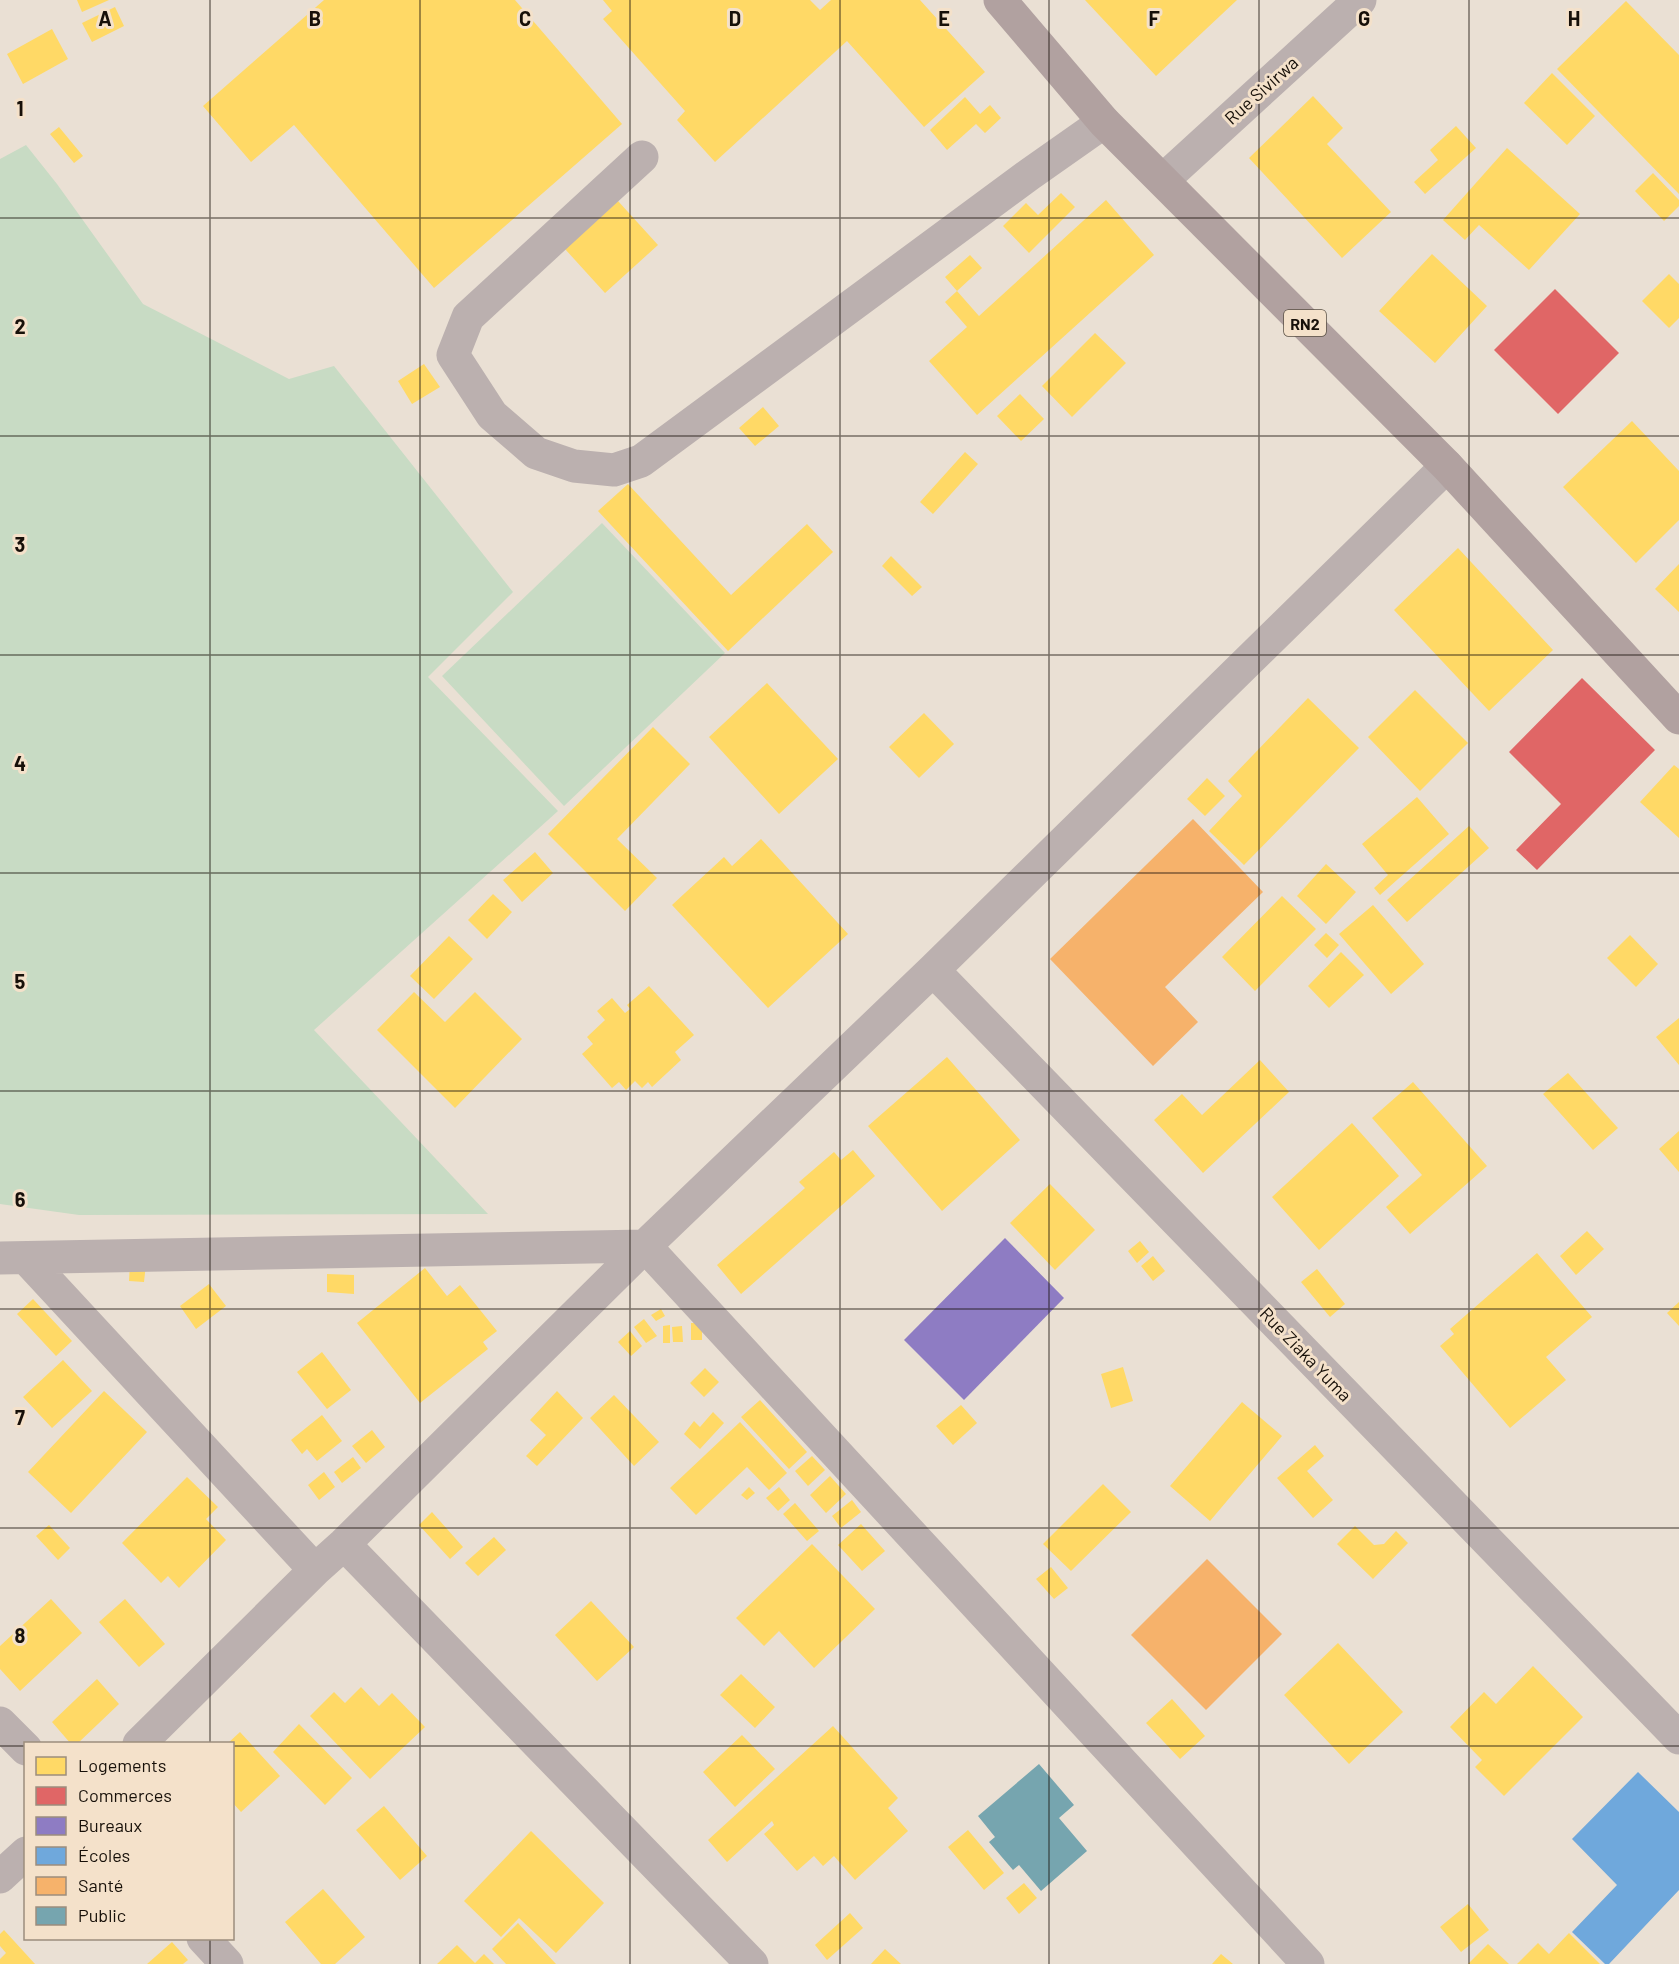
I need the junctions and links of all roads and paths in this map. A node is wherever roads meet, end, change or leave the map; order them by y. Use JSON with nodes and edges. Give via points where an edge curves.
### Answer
{"nodes":[{"id":1,"x":1000,"y":0,"type":"edge"},
{"id":2,"x":1360,"y":0,"type":"edge"},
{"id":3,"x":1104,"y":122,"type":"junction"},
{"id":4,"x":642,"y":157,"type":"dead end"},
{"id":5,"x":1163,"y":180,"type":"junction"},
{"id":6,"x":1447,"y":466,"type":"junction"},
{"id":7,"x":1679,"y":718,"type":"edge"},
{"id":8,"x":933,"y":970,"type":"junction"},
{"id":9,"x":645,"y":1246,"type":"junction"},
{"id":10,"x":13,"y":1258,"type":"edge"},
{"id":11,"x":344,"y":1544,"type":"junction"},
{"id":12,"x":315,"y":1570,"type":"junction"},
{"id":13,"x":0,"y":1723,"type":"edge"},
{"id":14,"x":1679,"y":1738,"type":"edge"},
{"id":15,"x":140,"y":1742,"type":"edge"},
{"id":16,"x":24,"y":1747,"type":"edge"},
{"id":17,"x":24,"y":1855,"type":"edge"},
{"id":18,"x":0,"y":1876,"type":"edge"},
{"id":19,"x":205,"y":1940,"type":"edge"},
{"id":20,"x":227,"y":1964,"type":"edge"},
{"id":21,"x":752,"y":1964,"type":"edge"},
{"id":22,"x":1308,"y":1964,"type":"edge"}],
"edges":[{"from":1,"to":3,"type":"highway","number":"RN2"},
{"from":2,"to":5,"type":"street","name":"Rue Sivirwa"},
{"from":3,"to":4,"type":"street","via":[[641,460],[614,470],[574,466],[536,453],[492,415],[453,355],[468,317]]},
{"from":3,"to":5,"type":"highway","number":"RN2"},
{"from":5,"to":6,"type":"highway","number":"RN2"},
{"from":6,"to":7,"type":"highway","number":"RN2"},
{"from":6,"to":8,"type":"street"},
{"from":8,"to":9,"type":"street"},
{"from":8,"to":14,"type":"street","name":"Rue Ziaka Yuma"},
{"from":9,"to":10,"type":"street"},
{"from":9,"to":11,"type":"street"},
{"from":9,"to":22,"type":"street"},
{"from":10,"to":12,"type":"street"},
{"from":11,"to":12,"type":"street"},
{"from":11,"to":21,"type":"street"},
{"from":12,"to":15,"type":"street"},
{"from":13,"to":16,"type":"street"},
{"from":17,"to":18,"type":"street"},
{"from":19,"to":20,"type":"street"}]}
